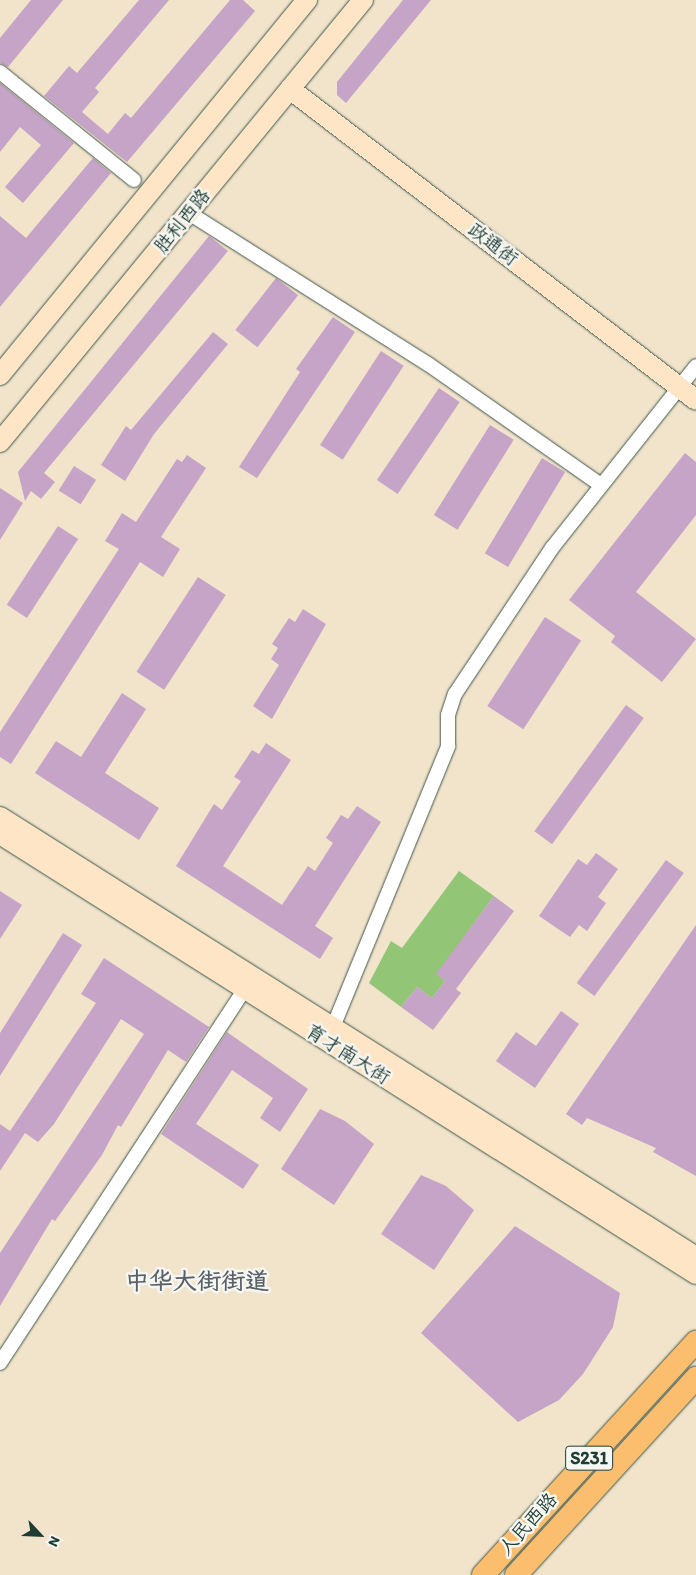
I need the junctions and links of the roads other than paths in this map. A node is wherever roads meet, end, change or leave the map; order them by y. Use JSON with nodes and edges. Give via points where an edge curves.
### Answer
{"nodes":[{"id":1,"x":307,"y":0,"type":"edge"},
{"id":2,"x":363,"y":0,"type":"edge"},
{"id":3,"x":0,"y":72,"type":"edge"},
{"id":4,"x":290,"y":89,"type":"junction"},
{"id":5,"x":134,"y":180,"type":"dead end"},
{"id":6,"x":189,"y":213,"type":"junction"},
{"id":7,"x":696,"y":366,"type":"edge"},
{"id":8,"x":0,"y":375,"type":"edge"},
{"id":9,"x":679,"y":387,"type":"junction"},
{"id":10,"x":696,"y":400,"type":"edge"},
{"id":11,"x":0,"y":442,"type":"edge"},
{"id":12,"x":601,"y":485,"type":"junction"},
{"id":13,"x":0,"y":816,"type":"edge"},
{"id":14,"x":0,"y":834,"type":"edge"},
{"id":15,"x":245,"y":989,"type":"junction"},
{"id":16,"x":333,"y":1026,"type":"junction"},
{"id":17,"x":696,"y":1257,"type":"edge"},
{"id":18,"x":696,"y":1274,"type":"edge"},
{"id":19,"x":696,"y":1342,"type":"edge"},
{"id":20,"x":0,"y":1363,"type":"edge"},
{"id":21,"x":696,"y":1378,"type":"edge"},
{"id":22,"x":483,"y":1575,"type":"edge"},
{"id":23,"x":516,"y":1575,"type":"edge"}],
"edges":[{"from":1,"to":8,"type":"main road"},
{"from":2,"to":4,"type":"main road","name":"胜利西路"},
{"from":3,"to":5,"type":"street"},
{"from":4,"to":6,"type":"main road","name":"胜利西路"},
{"from":4,"to":9,"type":"main road","name":"政通街"},
{"from":6,"to":11,"type":"main road","name":"胜利西路"},
{"from":6,"to":12,"type":"street","via":[[428,364]]},
{"from":7,"to":9,"type":"street"},
{"from":9,"to":10,"type":"main road","name":"政通街"},
{"from":9,"to":12,"type":"street"},
{"from":12,"to":16,"type":"street","via":[[513,602],[455,694],[448,715],[448,746]]},
{"from":13,"to":16,"type":"main road","name":"育才南大街"},
{"from":14,"to":15,"type":"main road","name":"育才南大街"},
{"from":15,"to":18,"type":"main road","name":"育才南大街"},
{"from":15,"to":20,"type":"street"},
{"from":16,"to":17,"type":"main road","name":"育才南大街"},
{"from":19,"to":22,"type":"main road","name":"人民西路","number":"S231"},
{"from":21,"to":23,"type":"main road","name":"人民西路","number":"S231"}]}
